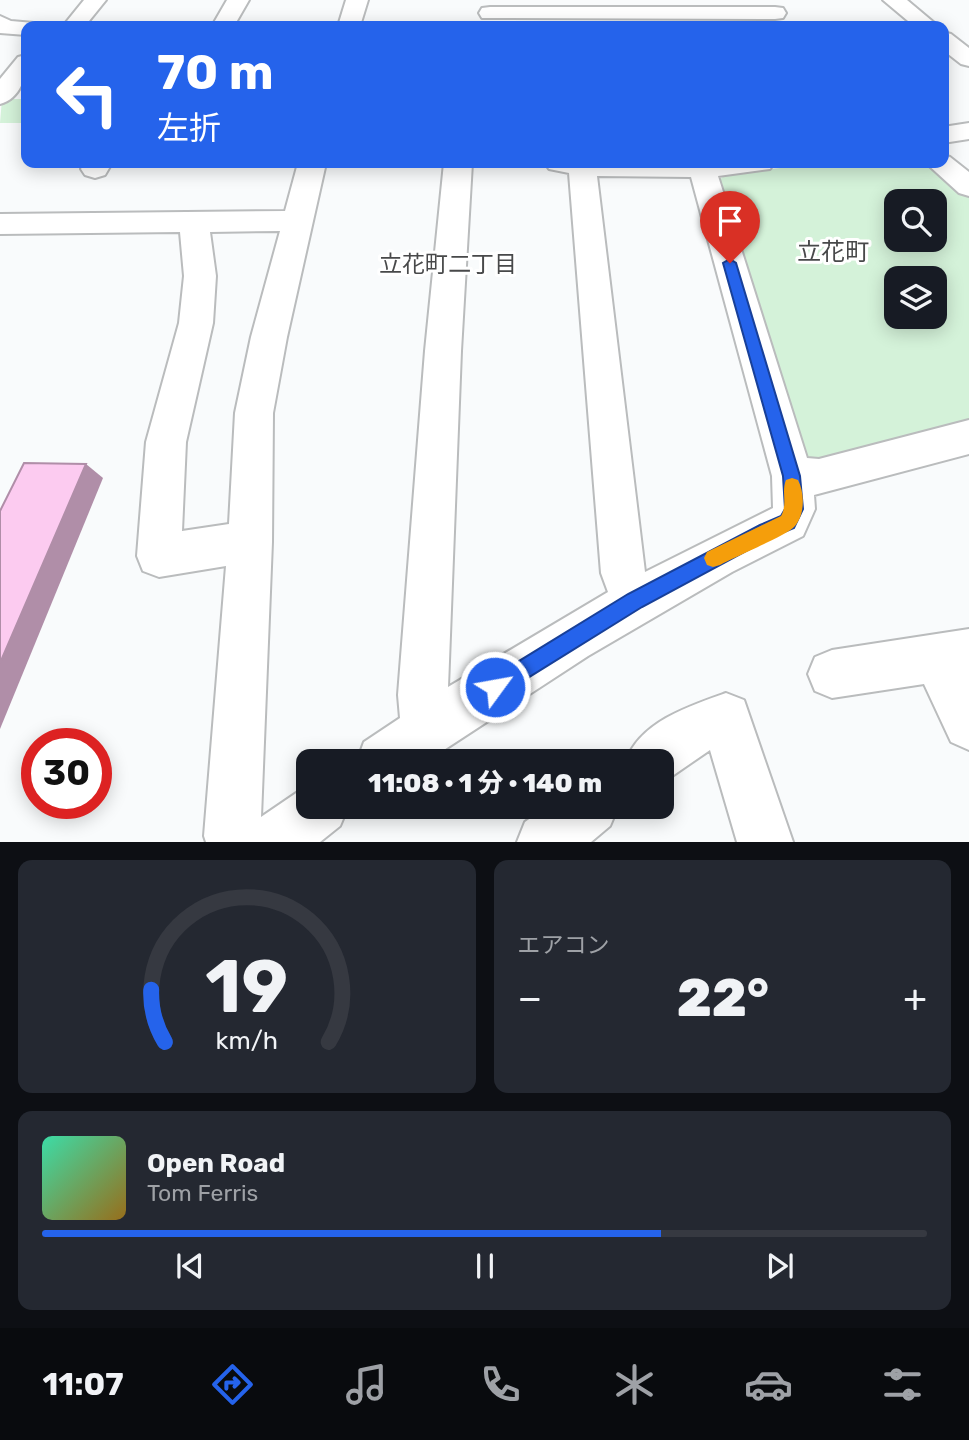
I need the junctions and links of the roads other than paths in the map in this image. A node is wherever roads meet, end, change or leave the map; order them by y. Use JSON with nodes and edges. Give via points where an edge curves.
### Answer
{"nodes":[{"id":1,"x":95,"y":0,"type":"edge"},
{"id":2,"x":238,"y":0,"type":"edge"},
{"id":3,"x":357,"y":0,"type":"edge"},
{"id":4,"x":894,"y":0,"type":"edge"},
{"id":5,"x":490,"y":13,"type":"edge"},
{"id":6,"x":775,"y":13,"type":"edge"},
{"id":7,"x":677,"y":20,"type":"edge"},
{"id":8,"x":78,"y":21,"type":"edge"},
{"id":9,"x":226,"y":21,"type":"edge"},
{"id":10,"x":351,"y":21,"type":"edge"},
{"id":11,"x":921,"y":21,"type":"edge"},
{"id":12,"x":949,"y":44,"type":"edge"},
{"id":13,"x":969,"y":59,"type":"edge"},
{"id":14,"x":21,"y":69,"type":"edge"},
{"id":15,"x":0,"y":96,"type":"edge"},
{"id":16,"x":969,"y":131,"type":"edge"},
{"id":17,"x":949,"y":134,"type":"edge"},
{"id":18,"x":311,"y":168,"type":"edge"},
{"id":19,"x":458,"y":168,"type":"edge"},
{"id":20,"x":571,"y":168,"type":"edge"},
{"id":21,"x":702,"y":168,"type":"edge"},
{"id":22,"x":946,"y":168,"type":"edge"},
{"id":23,"x":969,"y":187,"type":"edge"},
{"id":24,"x":299,"y":221,"type":"junction"},
{"id":25,"x":194,"y":222,"type":"junction"},
{"id":26,"x":0,"y":224,"type":"edge"},
{"id":27,"x":969,"y":437,"type":"edge"},
{"id":28,"x":792,"y":476,"type":"junction"},
{"id":29,"x":250,"y":542,"type":"junction"},
{"id":30,"x":635,"y":600,"type":"junction"},
{"id":31,"x":952,"y":655,"type":"edge"},
{"id":32,"x":832,"y":674,"type":"dead end"},
{"id":33,"x":969,"y":724,"type":"edge"},
{"id":34,"x":426,"y":731,"type":"junction"},
{"id":35,"x":400,"y":749,"type":"edge"},
{"id":36,"x":669,"y":749,"type":"edge"},
{"id":37,"x":305,"y":819,"type":"edge"},
{"id":38,"x":575,"y":819,"type":"edge"},
{"id":39,"x":235,"y":842,"type":"edge"},
{"id":40,"x":273,"y":842,"type":"edge"},
{"id":41,"x":545,"y":842,"type":"edge"},
{"id":42,"x":765,"y":842,"type":"edge"}],
"edges":[{"from":1,"to":8,"type":"street"},
{"from":2,"to":9,"type":"street"},
{"from":3,"to":10,"type":"street"},
{"from":4,"to":11,"type":"street"},
{"from":5,"to":7,"type":"street"},
{"from":6,"to":7,"type":"street"},
{"from":12,"to":13,"type":"street"},
{"from":14,"to":15,"type":"street"},
{"from":16,"to":17,"type":"street"},
{"from":18,"to":24,"type":"street"},
{"from":19,"to":34,"type":"street","via":[[425,667]]},
{"from":20,"to":30,"type":"street","via":[[623,573]]},
{"from":21,"to":28,"type":"street"},
{"from":22,"to":23,"type":"street"},
{"from":24,"to":25,"type":"street"},
{"from":24,"to":29,"type":"street","via":[[254,412]]},
{"from":25,"to":26,"type":"street"},
{"from":25,"to":29,"type":"street","via":[[200,276],[196,323],[166,442],[159,556]]},
{"from":27,"to":28,"type":"street","via":[[819,477]]},
{"from":28,"to":30,"type":"street","via":[[794,509],[788,522]]},
{"from":29,"to":39,"type":"street"},
{"from":30,"to":34,"type":"street"},
{"from":31,"to":32,"type":"street"},
{"from":31,"to":33,"type":"street"},
{"from":34,"to":35,"type":"street"},
{"from":36,"to":42,"type":"street","via":[[695,730],[726,718]]},
{"from":37,"to":40,"type":"street"},
{"from":38,"to":41,"type":"street"}]}
